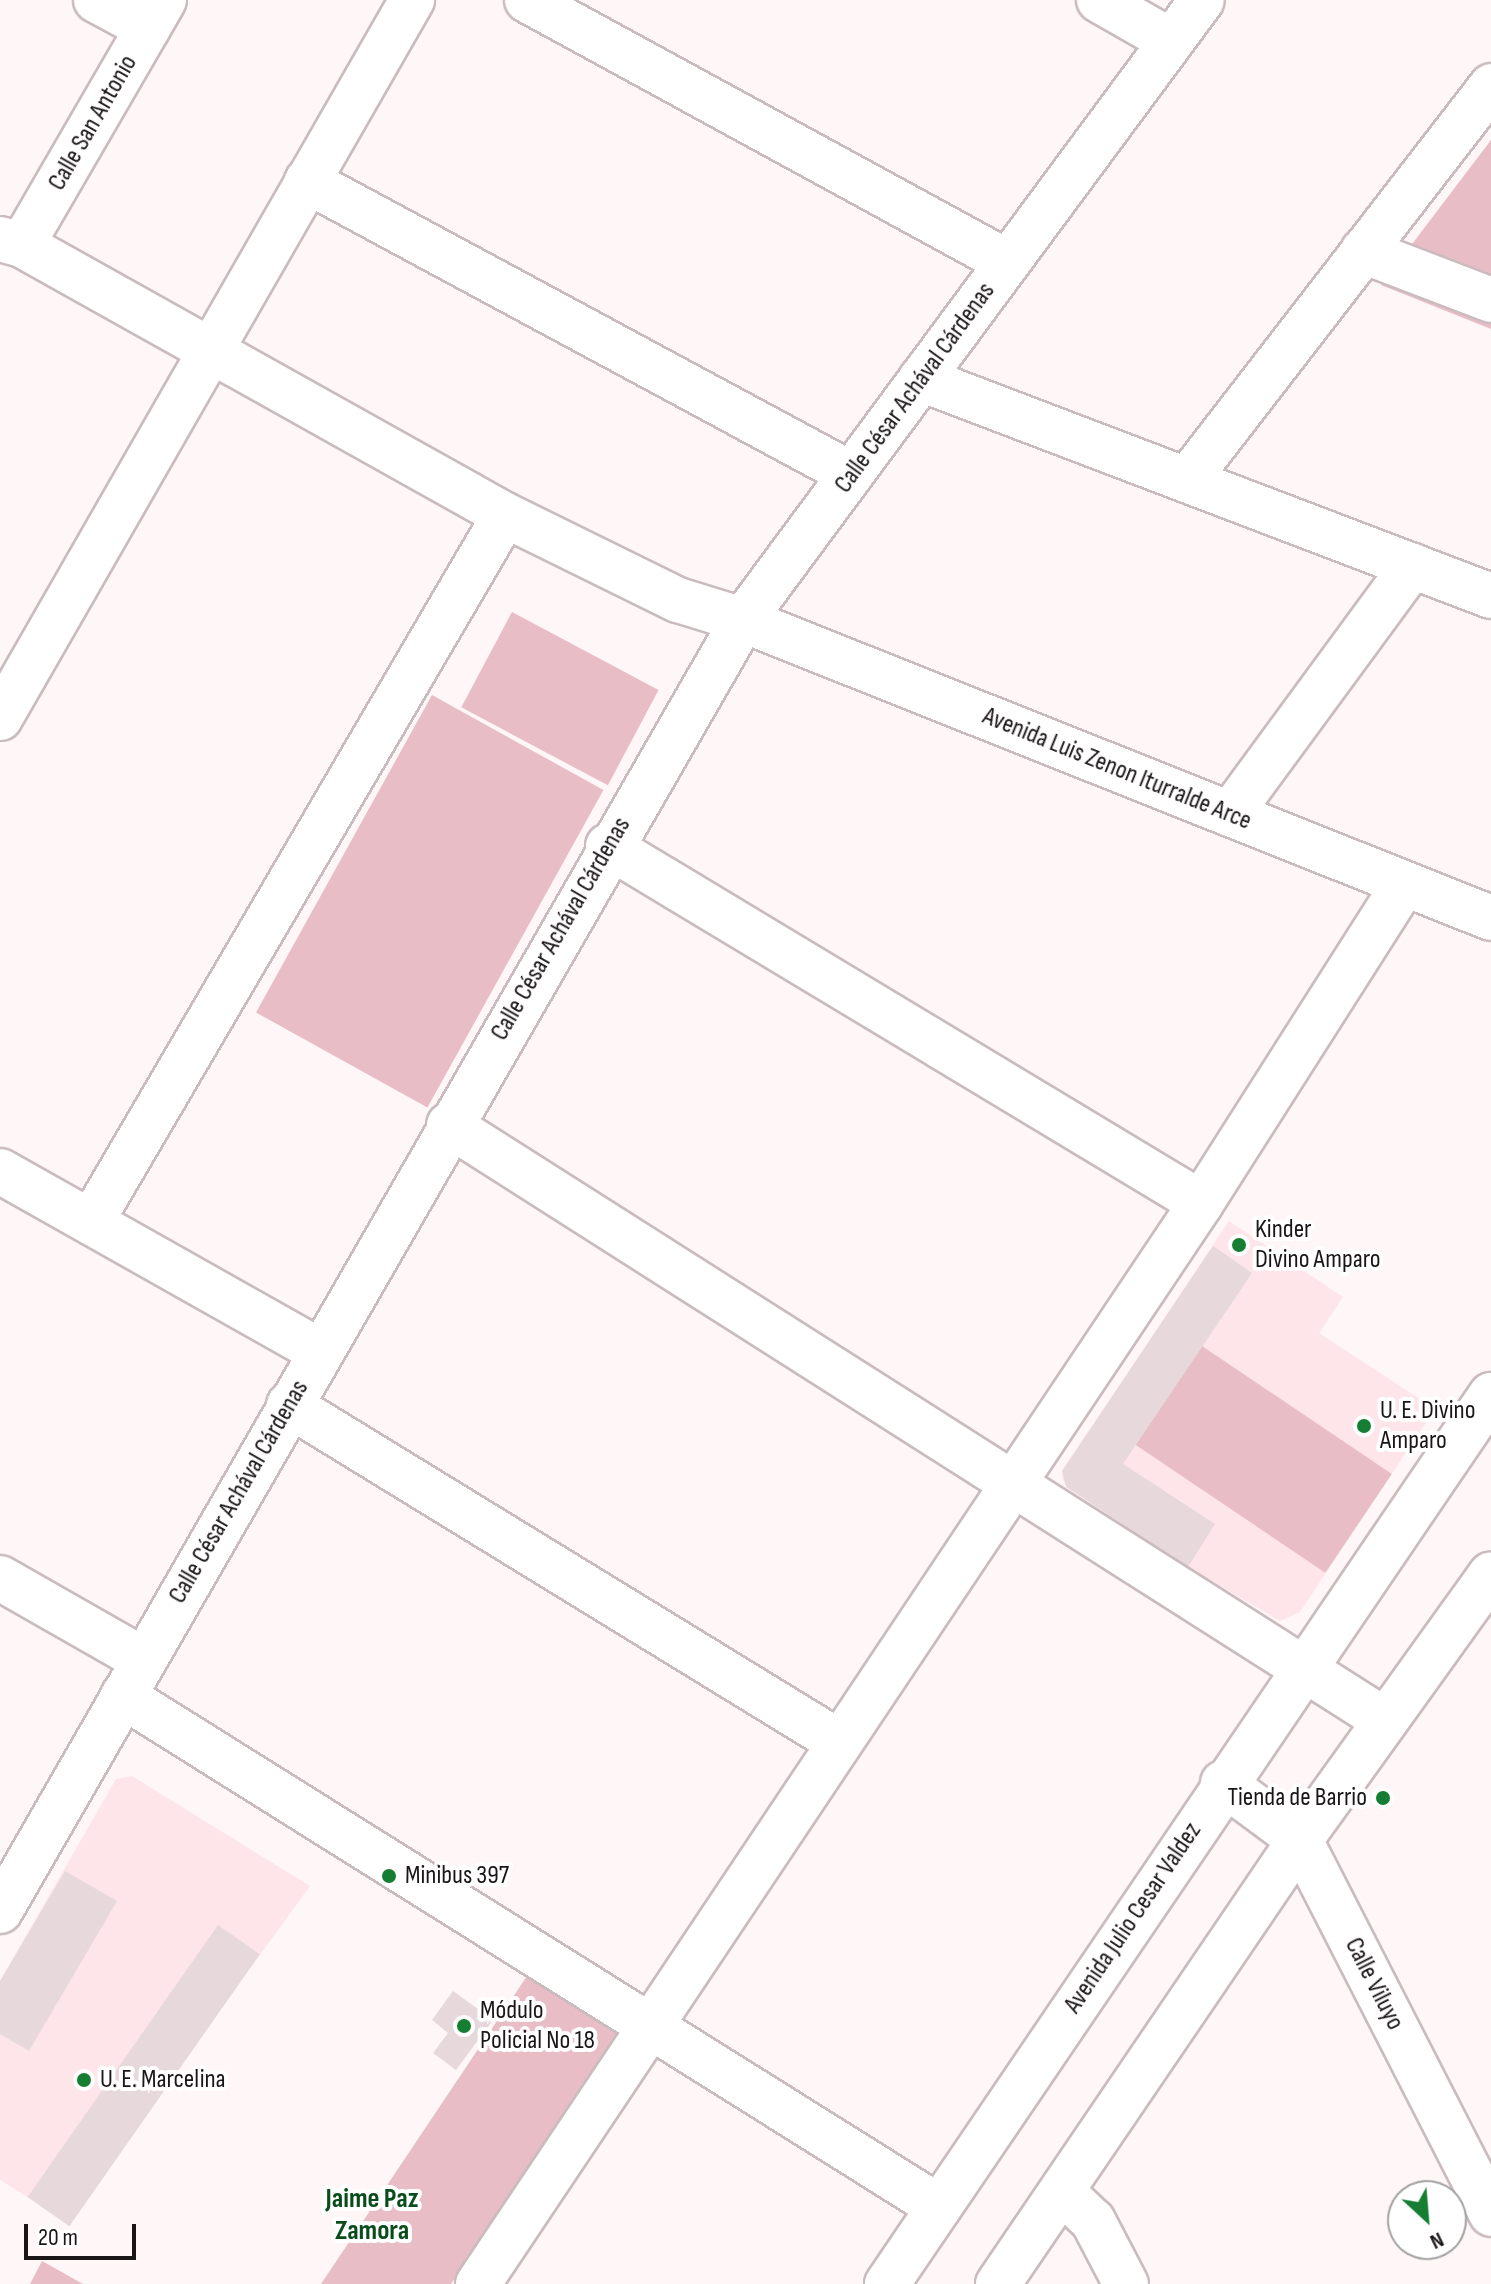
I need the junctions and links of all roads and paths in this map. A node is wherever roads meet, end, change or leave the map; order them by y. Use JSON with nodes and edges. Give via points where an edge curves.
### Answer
{"nodes":[{"id":1,"x":96,"y":0,"type":"edge"},
{"id":2,"x":412,"y":0,"type":"edge"},
{"id":3,"x":527,"y":0,"type":"edge"},
{"id":4,"x":1099,"y":0,"type":"edge"},
{"id":5,"x":1202,"y":0,"type":"edge"},
{"id":6,"x":156,"y":14,"type":"edge"},
{"id":7,"x":1171,"y":41,"type":"junction"},
{"id":8,"x":1491,"y":86,"type":"edge"},
{"id":9,"x":307,"y":181,"type":"junction"},
{"id":10,"x":11,"y":242,"type":"edge"},
{"id":11,"x":1363,"y":251,"type":"junction"},
{"id":12,"x":1007,"y":262,"type":"junction"},
{"id":13,"x":1491,"y":300,"type":"edge"},
{"id":14,"x":208,"y":350,"type":"junction"},
{"id":15,"x":921,"y":379,"type":"junction"},
{"id":16,"x":851,"y":474,"type":"junction"},
{"id":17,"x":1187,"y":480,"type":"junction"},
{"id":18,"x":505,"y":515,"type":"junction"},
{"id":19,"x":1412,"y":566,"type":"junction"},
{"id":20,"x":1491,"y":596,"type":"edge"},
{"id":21,"x":743,"y":620,"type":"junction"},
{"id":22,"x":0,"y":718,"type":"edge"},
{"id":23,"x":1230,"y":814,"type":"junction"},
{"id":24,"x":608,"y":846,"type":"junction"},
{"id":25,"x":1404,"y":884,"type":"junction"},
{"id":26,"x":1491,"y":918,"type":"edge"},
{"id":27,"x":449,"y":1125,"type":"junction"},
{"id":28,"x":0,"y":1171,"type":"edge"},
{"id":29,"x":1201,"y":1203,"type":"junction"},
{"id":30,"x":91,"y":1222,"type":"junction"},
{"id":31,"x":320,"y":1351,"type":"junction"},
{"id":32,"x":1491,"y":1395,"type":"edge"},
{"id":33,"x":289,"y":1405,"type":"junction"},
{"id":34,"x":1015,"y":1483,"type":"junction"},
{"id":35,"x":1491,"y":1574,"type":"edge"},
{"id":36,"x":0,"y":1578,"type":"edge"},
{"id":37,"x":1305,"y":1666,"type":"junction"},
{"id":38,"x":133,"y":1678,"type":"junction"},
{"id":39,"x":1386,"y":1721,"type":"junction"},
{"id":40,"x":837,"y":1741,"type":"junction"},
{"id":41,"x":1223,"y":1783,"type":"junction"},
{"id":42,"x":1300,"y":1840,"type":"junction"},
{"id":43,"x":0,"y":1911,"type":"edge"},
{"id":44,"x":653,"y":2028,"type":"junction"},
{"id":45,"x":1062,"y":2192,"type":"junction"},
{"id":46,"x":939,"y":2207,"type":"junction"},
{"id":47,"x":1491,"y":2214,"type":"edge"},
{"id":48,"x":478,"y":2284,"type":"edge"},
{"id":49,"x":887,"y":2284,"type":"edge"},
{"id":50,"x":998,"y":2284,"type":"edge"},
{"id":51,"x":1126,"y":2284,"type":"edge"}],
"edges":[{"from":1,"to":6,"type":"street"},
{"from":2,"to":9,"type":"street"},
{"from":3,"to":12,"type":"street"},
{"from":4,"to":7,"type":"street"},
{"from":5,"to":7,"type":"street","name":"Calle César Achával Cárdenas"},
{"from":6,"to":10,"type":"street","name":"Calle San Antonio"},
{"from":7,"to":12,"type":"street","name":"Calle César Achával Cárdenas"},
{"from":8,"to":11,"type":"street"},
{"from":9,"to":14,"type":"street"},
{"from":9,"to":16,"type":"street"},
{"from":10,"to":14,"type":"street","name":"Avenida Luis Zenon Iturralde Arce"},
{"from":11,"to":13,"type":"street"},
{"from":11,"to":17,"type":"street"},
{"from":12,"to":15,"type":"street","name":"Calle César Achával Cárdenas"},
{"from":14,"to":18,"type":"street","name":"Avenida Luis Zenon Iturralde Arce"},
{"from":14,"to":22,"type":"street"},
{"from":15,"to":16,"type":"street","name":"Calle César Achával Cárdenas"},
{"from":15,"to":17,"type":"street"},
{"from":16,"to":21,"type":"street","name":"Calle César Achával Cárdenas"},
{"from":17,"to":19,"type":"street"},
{"from":18,"to":21,"type":"street","name":"Avenida Luis Zenon Iturralde Arce","via":[[678,600]]},
{"from":18,"to":30,"type":"street"},
{"from":19,"to":20,"type":"street"},
{"from":19,"to":23,"type":"street"},
{"from":21,"to":23,"type":"street","name":"Avenida Luis Zenon Iturralde Arce"},
{"from":21,"to":24,"type":"street","name":"Calle César Achával Cárdenas"},
{"from":23,"to":25,"type":"street","name":"Avenida Luis Zenon Iturralde Arce"},
{"from":24,"to":27,"type":"street","name":"Calle César Achával Cárdenas"},
{"from":24,"to":29,"type":"street"},
{"from":25,"to":26,"type":"street","name":"Avenida Luis Zenon Iturralde Arce"},
{"from":25,"to":29,"type":"street"},
{"from":27,"to":31,"type":"street","name":"Calle César Achával Cárdenas"},
{"from":27,"to":34,"type":"street"},
{"from":28,"to":30,"type":"street"},
{"from":29,"to":34,"type":"street"},
{"from":30,"to":31,"type":"street"},
{"from":31,"to":33,"type":"street","name":"Calle César Achával Cárdenas"},
{"from":32,"to":37,"type":"street","name":"Avenida Julio Cesar Valdez"},
{"from":33,"to":38,"type":"street","name":"Calle César Achával Cárdenas"},
{"from":33,"to":40,"type":"street"},
{"from":34,"to":37,"type":"street"},
{"from":34,"to":40,"type":"street"},
{"from":35,"to":39,"type":"street"},
{"from":36,"to":38,"type":"street"},
{"from":37,"to":39,"type":"street"},
{"from":37,"to":41,"type":"street","name":"Avenida Julio Cesar Valdez"},
{"from":38,"to":43,"type":"street","name":"Calle César Achával Cárdenas"},
{"from":38,"to":44,"type":"street"},
{"from":39,"to":42,"type":"street"},
{"from":40,"to":44,"type":"street"},
{"from":41,"to":42,"type":"street","name":"Calle Viluyo"},
{"from":41,"to":46,"type":"street","name":"Avenida Julio Cesar Valdez"},
{"from":42,"to":45,"type":"street"},
{"from":42,"to":47,"type":"street","name":"Calle Viluyo"},
{"from":44,"to":46,"type":"street"},
{"from":44,"to":48,"type":"street"},
{"from":45,"to":50,"type":"street"},
{"from":45,"to":51,"type":"street","via":[[1093,2221]]},
{"from":46,"to":49,"type":"street","name":"Avenida Julio Cesar Valdez"}]}
